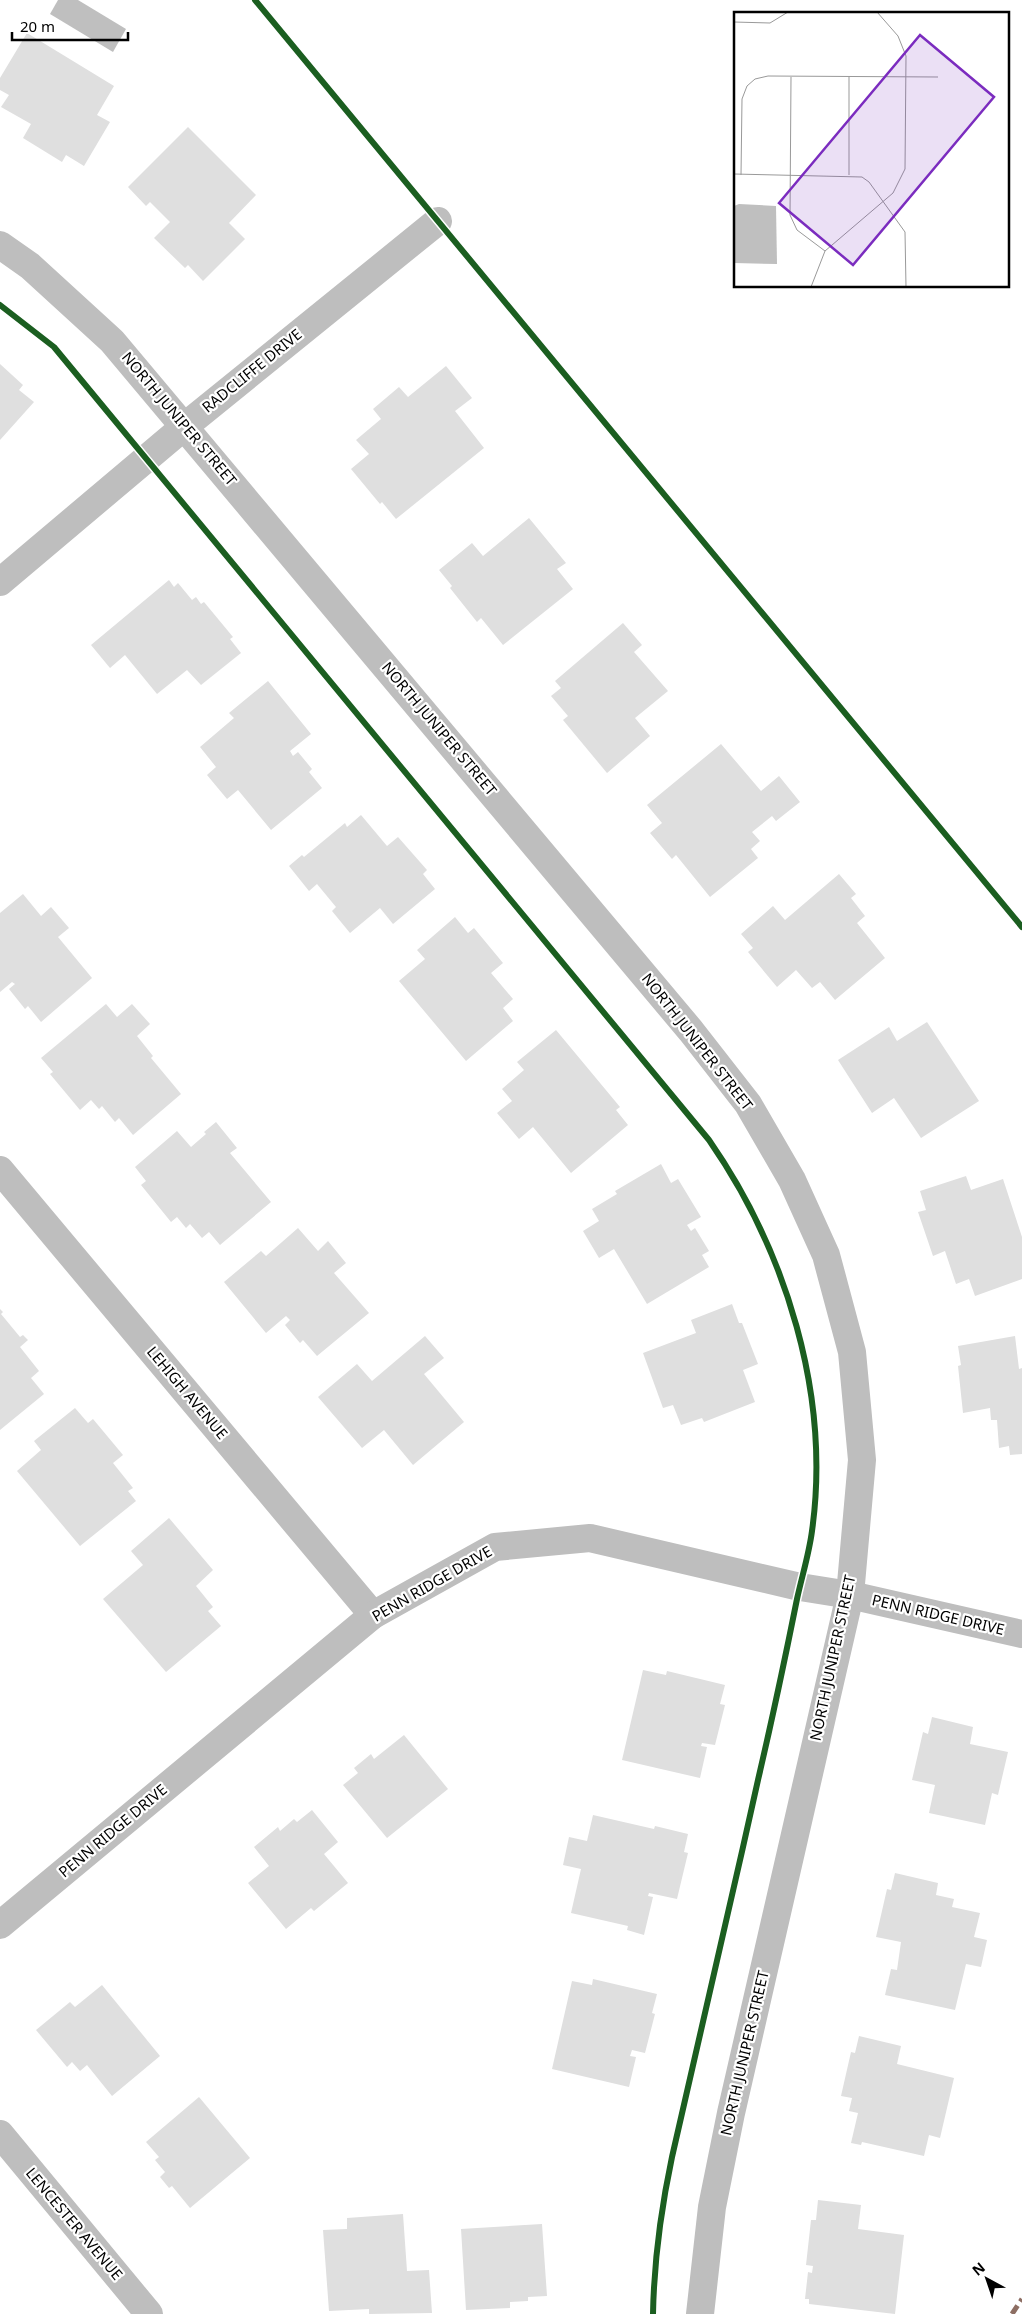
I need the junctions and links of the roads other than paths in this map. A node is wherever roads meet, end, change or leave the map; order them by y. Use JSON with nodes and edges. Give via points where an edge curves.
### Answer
{"nodes":[{"id":1,"x":438,"y":220,"type":"dead end"},
{"id":2,"x":0,"y":245,"type":"edge"},
{"id":3,"x":185,"y":426,"type":"junction"},
{"id":4,"x":0,"y":582,"type":"edge"},
{"id":5,"x":0,"y":1170,"type":"edge"},
{"id":6,"x":850,"y":1595,"type":"junction"},
{"id":7,"x":373,"y":1615,"type":"junction"},
{"id":8,"x":1022,"y":1634,"type":"edge"},
{"id":9,"x":0,"y":1925,"type":"edge"},
{"id":10,"x":0,"y":2134,"type":"edge"},
{"id":11,"x":149,"y":2314,"type":"edge"},
{"id":12,"x":700,"y":2314,"type":"edge"}],
"edges":[{"from":1,"to":3,"type":"street","name":"RADCLIFFE DRIVE"},
{"from":2,"to":3,"type":"street","name":"NORTH JUNIPER STREET","via":[[30,266],[112,341]]},
{"from":3,"to":4,"type":"street","name":"RADCLIFFE DRIVE"},
{"from":3,"to":6,"type":"street","name":"NORTH JUNIPER STREET","via":[[691,1031],[748,1104],[792,1180],[826,1255],[852,1352],[862,1460]]},
{"from":5,"to":7,"type":"street","name":"LEHIGH AVENUE"},
{"from":6,"to":7,"type":"street","name":"PENN RIDGE DRIVE","via":[[800,1587],[590,1538],[495,1547]]},
{"from":6,"to":8,"type":"street","name":"PENN RIDGE DRIVE"},
{"from":6,"to":12,"type":"street","name":"NORTH JUNIPER STREET","via":[[731,2113],[712,2207]]},
{"from":7,"to":9,"type":"street","name":"PENN RIDGE DRIVE"},
{"from":10,"to":11,"type":"street","name":"LENCESTER AVENUE"}]}
